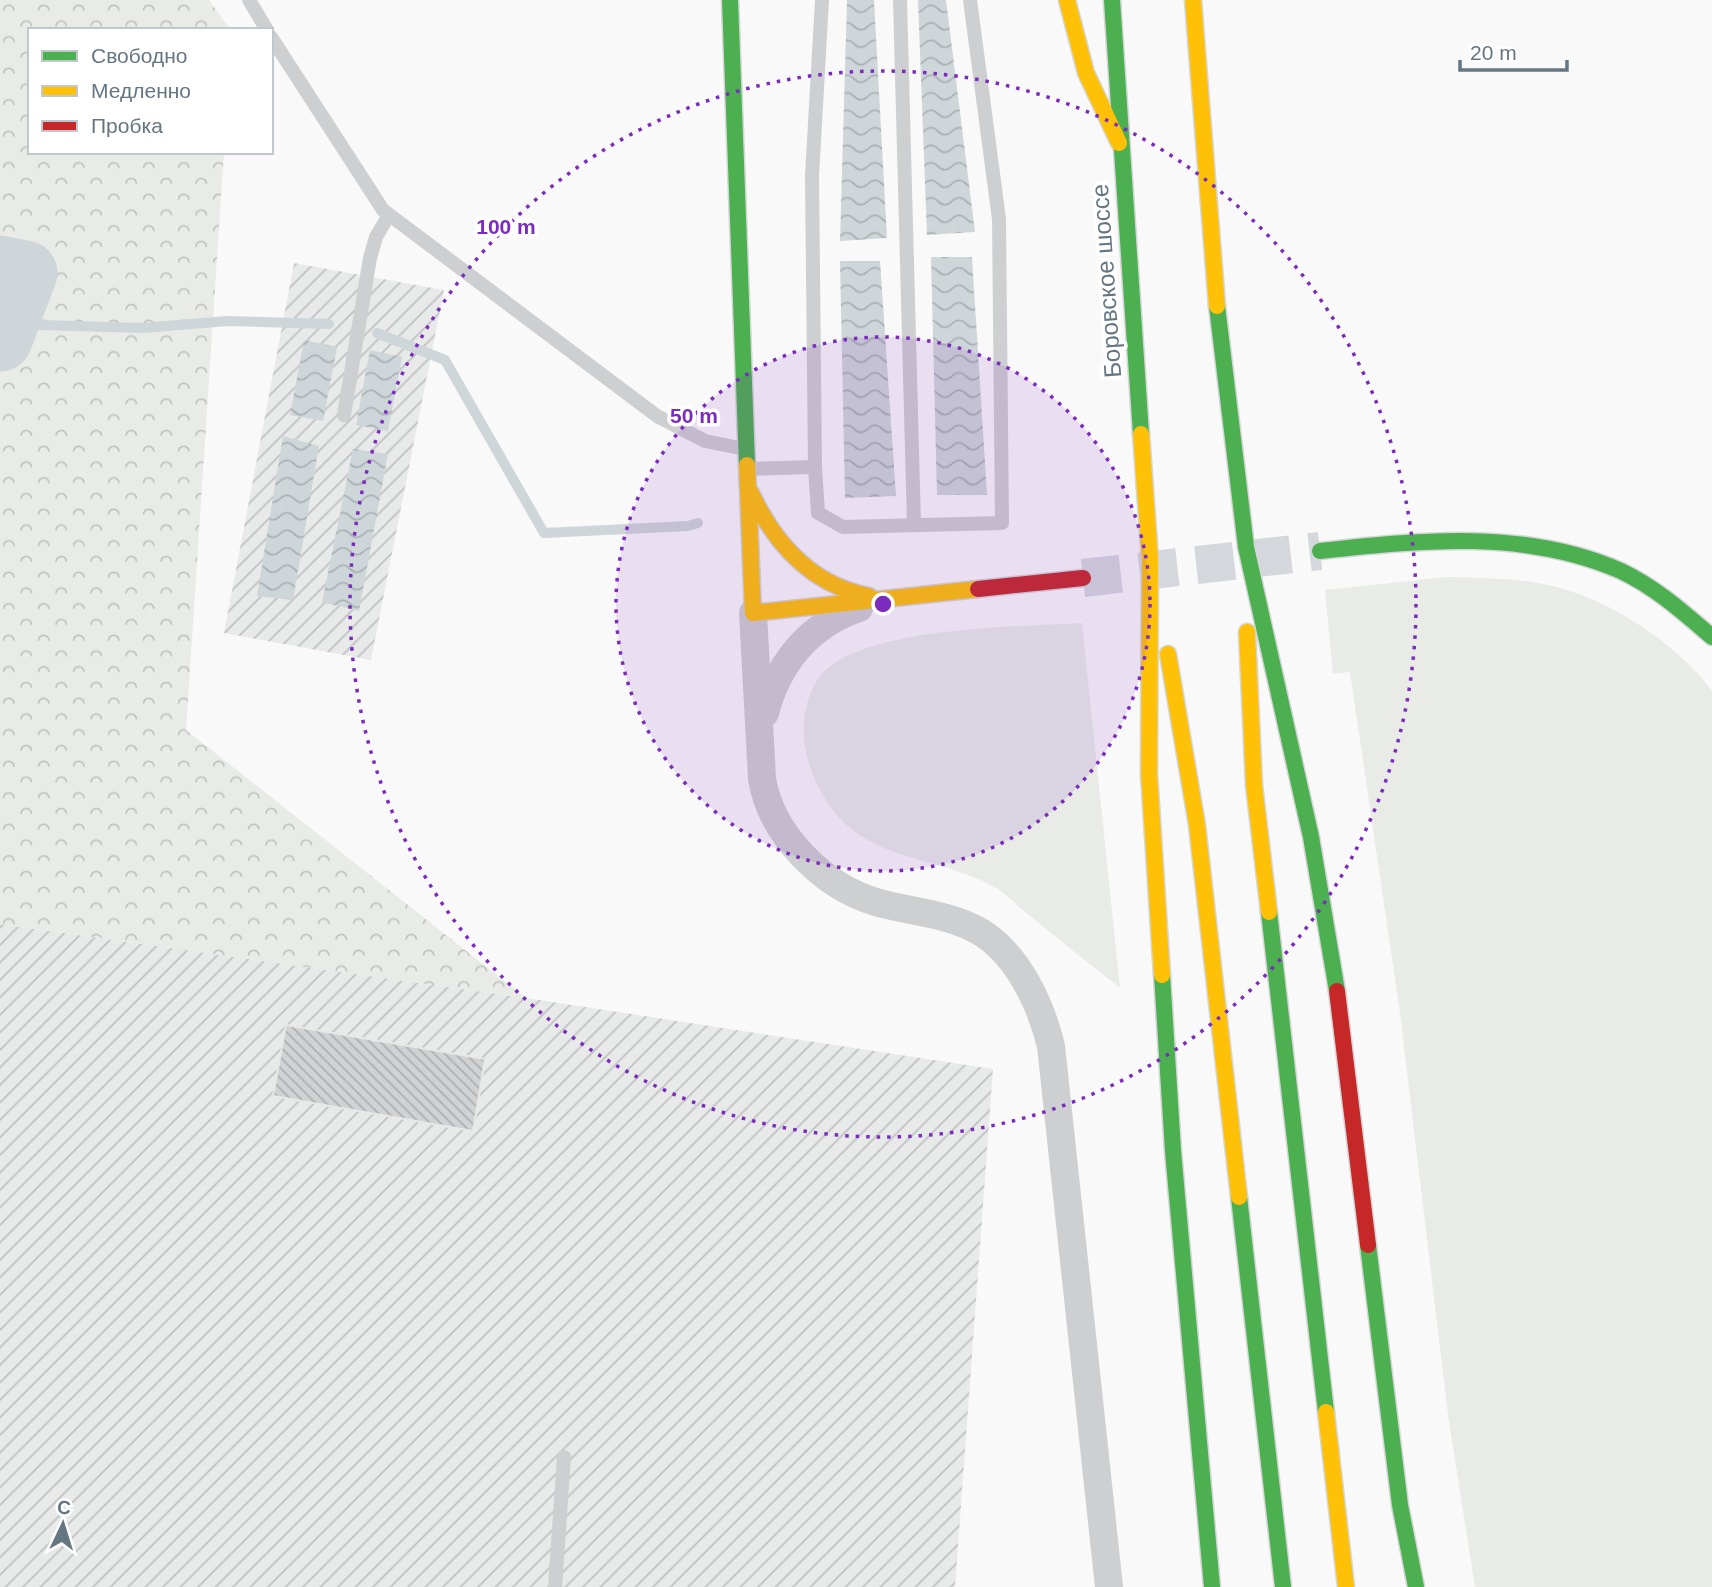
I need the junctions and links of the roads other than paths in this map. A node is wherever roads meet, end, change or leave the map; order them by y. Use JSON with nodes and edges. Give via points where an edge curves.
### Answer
{"nodes":[{"id":1,"x":249,"y":0,"type":"edge"},
{"id":2,"x":730,"y":0,"type":"edge"},
{"id":3,"x":822,"y":0,"type":"edge"},
{"id":4,"x":900,"y":0,"type":"edge"},
{"id":5,"x":971,"y":0,"type":"edge"},
{"id":6,"x":1067,"y":0,"type":"edge"},
{"id":7,"x":1112,"y":0,"type":"edge"},
{"id":8,"x":1193,"y":0,"type":"edge"},
{"id":9,"x":266,"y":28,"type":"edge"},
{"id":10,"x":273,"y":40,"type":"edge"},
{"id":11,"x":1119,"y":143,"type":"junction"},
{"id":12,"x":389,"y":215,"type":"junction"},
{"id":13,"x":344,"y":415,"type":"dead end"},
{"id":14,"x":746,"y":449,"type":"junction"},
{"id":15,"x":816,"y":467,"type":"junction"},
{"id":16,"x":747,"y":477,"type":"junction"},
{"id":17,"x":914,"y":525,"type":"junction"},
{"id":18,"x":1246,"y":547,"type":"junction"},
{"id":19,"x":1320,"y":551,"type":"tunnel mouth"},
{"id":20,"x":1150,"y":559,"type":"junction"},
{"id":21,"x":1083,"y":578,"type":"tunnel mouth"},
{"id":22,"x":892,"y":597,"type":"junction"},
{"id":23,"x":753,"y":613,"type":"junction"},
{"id":24,"x":1712,"y":637,"type":"edge"},
{"id":25,"x":760,"y":733,"type":"junction"},
{"id":26,"x":564,"y":1457,"type":"dead end"},
{"id":27,"x":555,"y":1587,"type":"edge"},
{"id":28,"x":1109,"y":1587,"type":"edge"},
{"id":29,"x":1212,"y":1587,"type":"edge"},
{"id":30,"x":1283,"y":1587,"type":"edge"},
{"id":31,"x":1346,"y":1587,"type":"edge"},
{"id":32,"x":1416,"y":1587,"type":"edge"}],
"edges":[{"from":1,"to":9,"type":"lane"},
{"from":2,"to":14,"type":"main road"},
{"from":3,"to":15,"type":"lane","via":[[812,176]]},
{"from":4,"to":17,"type":"lane"},
{"from":5,"to":17,"type":"lane","via":[[999,219],[1002,523]]},
{"from":6,"to":11,"type":"main road","via":[[1086,73]]},
{"from":7,"to":11,"type":"main road","name":"Боровское шоссе"},
{"from":8,"to":18,"type":"main road","via":[[1213,262]]},
{"from":10,"to":12,"type":"lane","via":[[350,163]]},
{"from":11,"to":20,"type":"main road","name":"Боровское шоссе"},
{"from":12,"to":13,"type":"lane","via":[[370,257]]},
{"from":12,"to":14,"type":"lane","via":[[669,424],[722,447]]},
{"from":14,"to":16,"type":"main road"},
{"from":15,"to":16,"type":"lane"},
{"from":15,"to":17,"type":"lane","via":[[818,513],[843,527]]},
{"from":16,"to":22,"type":"main road","via":[[783,547],[810,571],[849,593]]},
{"from":16,"to":23,"type":"main road"},
{"from":18,"to":31,"type":"main road","via":[[1253,774]]},
{"from":18,"to":32,"type":"main road","via":[[1311,837],[1338,998],[1401,1505]]},
{"from":19,"to":24,"type":"main road","via":[[1462,538],[1553,548],[1594,561],[1653,589],[1681,607]]},
{"from":20,"to":29,"type":"main road","via":[[1149,774],[1174,1165]]},
{"from":20,"to":30,"type":"main road","via":[[1197,825]]},
{"from":21,"to":22,"type":"main road"},
{"from":22,"to":23,"type":"main road"},
{"from":22,"to":25,"type":"street","via":[[833,620],[802,643],[776,678]]},
{"from":23,"to":25,"type":"street"},
{"from":25,"to":28,"type":"street","via":[[765,795],[778,823],[801,853],[861,896],[981,932],[1008,957],[1045,1019]]},
{"from":26,"to":27,"type":"lane"}]}
